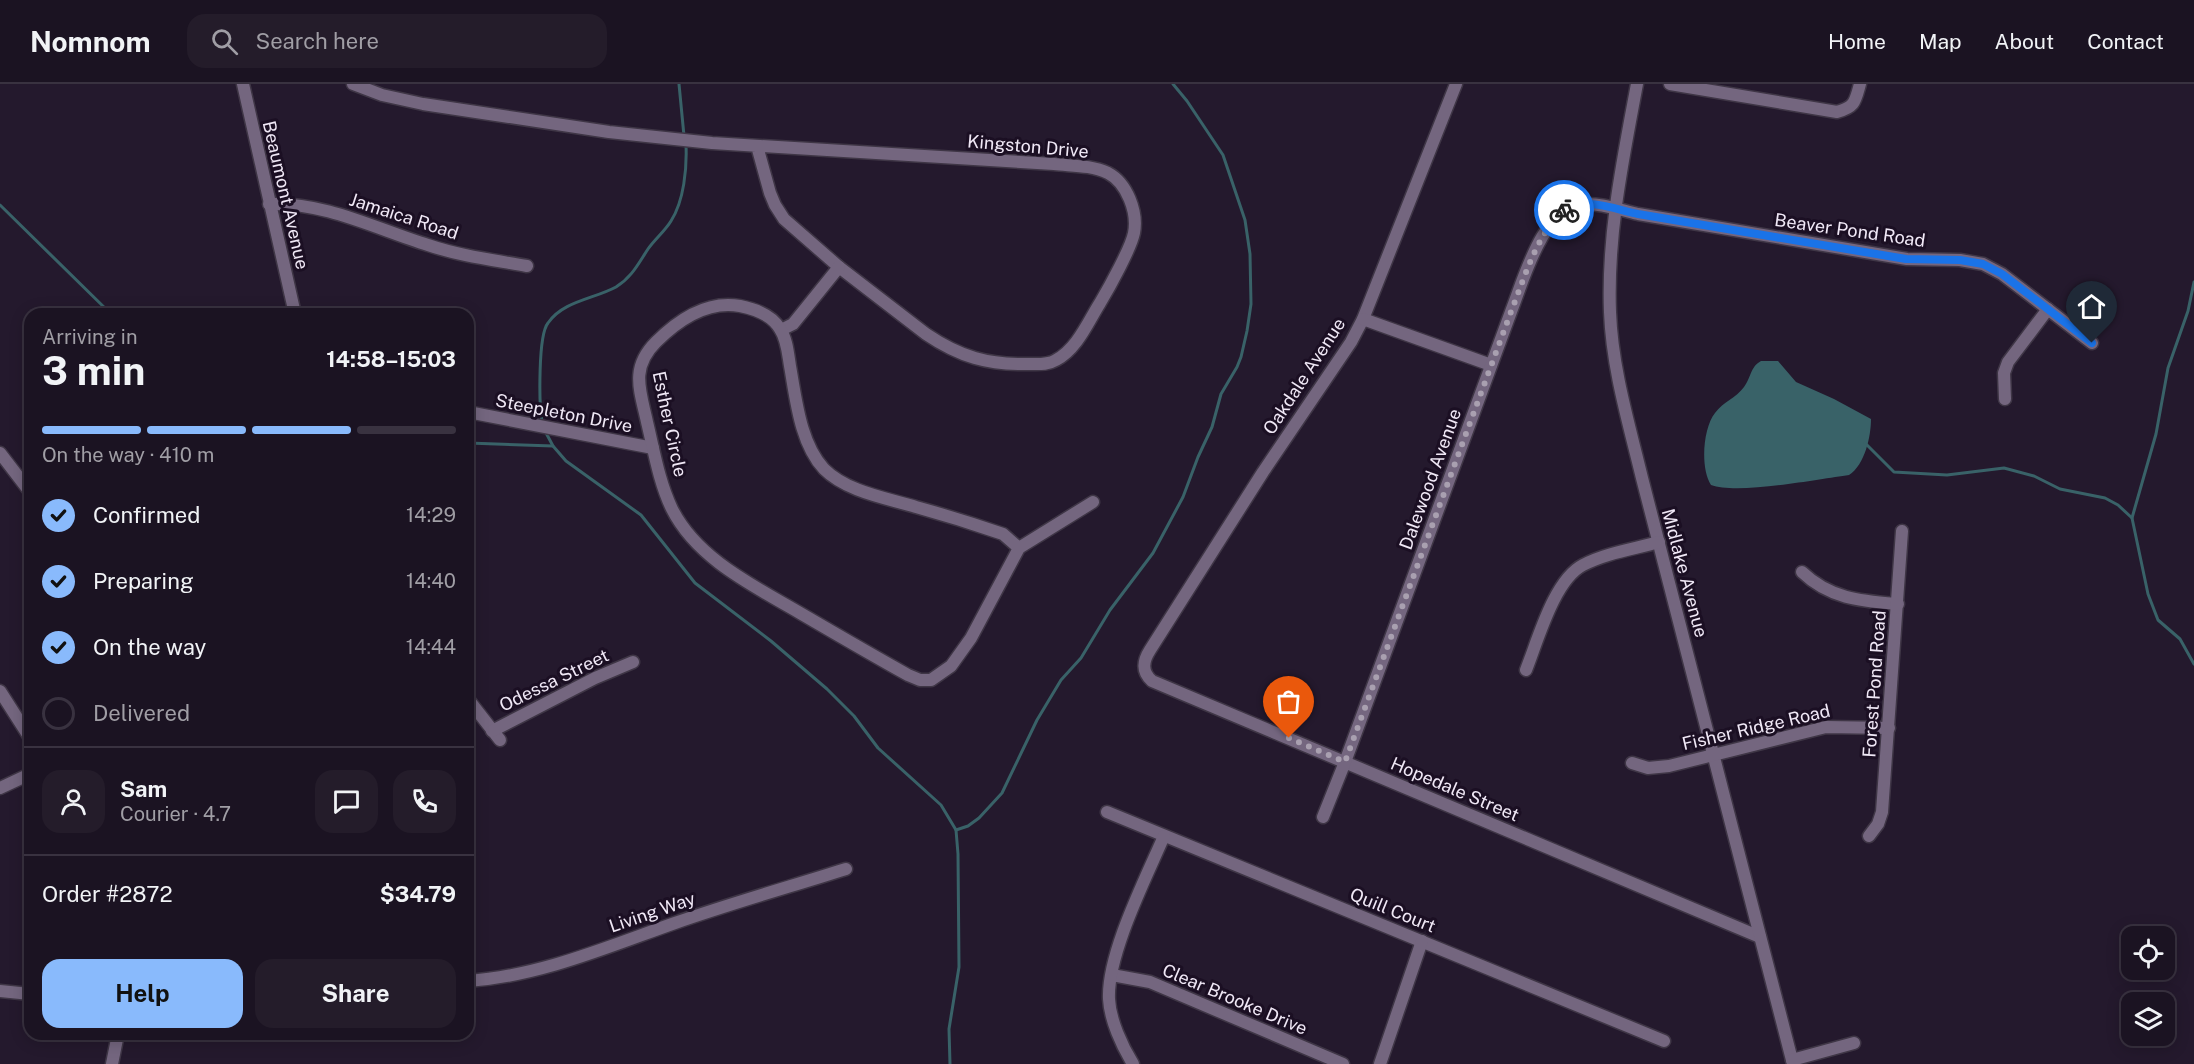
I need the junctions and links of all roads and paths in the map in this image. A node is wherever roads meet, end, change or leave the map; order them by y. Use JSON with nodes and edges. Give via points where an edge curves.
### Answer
{"nodes":[{"id":1,"x":243,"y":84,"type":"edge"},
{"id":2,"x":353,"y":84,"type":"edge"},
{"id":3,"x":1456,"y":84,"type":"edge"},
{"id":4,"x":1637,"y":84,"type":"edge"},
{"id":5,"x":1670,"y":84,"type":"edge"},
{"id":6,"x":1860,"y":84,"type":"edge"},
{"id":7,"x":757,"y":146,"type":"junction"},
{"id":8,"x":270,"y":204,"type":"junction"},
{"id":9,"x":1616,"y":209,"type":"junction"},
{"id":10,"x":527,"y":266,"type":"dead end"},
{"id":11,"x":838,"y":267,"type":"junction"},
{"id":12,"x":294,"y":308,"type":"edge"},
{"id":13,"x":2048,"y":309,"type":"junction"},
{"id":14,"x":1363,"y":319,"type":"junction"},
{"id":15,"x":781,"y":330,"type":"junction"},
{"id":16,"x":2092,"y":343,"type":"dead end"},
{"id":17,"x":1491,"y":365,"type":"junction"},
{"id":18,"x":2005,"y":399,"type":"dead end"},
{"id":19,"x":474,"y":413,"type":"edge"},
{"id":20,"x":653,"y":448,"type":"junction"},
{"id":21,"x":0,"y":453,"type":"edge"},
{"id":22,"x":24,"y":480,"type":"edge"},
{"id":23,"x":1093,"y":502,"type":"dead end"},
{"id":24,"x":1902,"y":531,"type":"dead end"},
{"id":25,"x":1659,"y":542,"type":"junction"},
{"id":26,"x":1019,"y":548,"type":"junction"},
{"id":27,"x":1802,"y":572,"type":"dead end"},
{"id":28,"x":1898,"y":604,"type":"junction"},
{"id":29,"x":633,"y":663,"type":"dead end"},
{"id":30,"x":1143,"y":667,"type":"joint"},
{"id":31,"x":1526,"y":670,"type":"dead end"},
{"id":32,"x":0,"y":691,"type":"edge"},
{"id":33,"x":474,"y":707,"type":"edge"},
{"id":34,"x":1889,"y":728,"type":"junction"},
{"id":35,"x":24,"y":729,"type":"edge"},
{"id":36,"x":1714,"y":754,"type":"junction"},
{"id":37,"x":1345,"y":762,"type":"junction"},
{"id":38,"x":1632,"y":763,"type":"dead end"},
{"id":39,"x":24,"y":777,"type":"edge"},
{"id":40,"x":0,"y":788,"type":"edge"},
{"id":41,"x":1107,"y":812,"type":"dead end"},
{"id":42,"x":1323,"y":818,"type":"dead end"},
{"id":43,"x":1164,"y":836,"type":"junction"},
{"id":44,"x":1869,"y":837,"type":"dead end"},
{"id":45,"x":846,"y":869,"type":"dead end"},
{"id":46,"x":1761,"y":937,"type":"junction"},
{"id":47,"x":1422,"y":941,"type":"junction"},
{"id":48,"x":1112,"y":975,"type":"junction"},
{"id":49,"x":474,"y":980,"type":"edge"},
{"id":50,"x":0,"y":991,"type":"edge"},
{"id":51,"x":24,"y":993,"type":"edge"},
{"id":52,"x":117,"y":1040,"type":"edge"},
{"id":53,"x":1664,"y":1041,"type":"dead end"},
{"id":54,"x":1854,"y":1043,"type":"dead end"},
{"id":55,"x":1792,"y":1062,"type":"edge"},
{"id":56,"x":112,"y":1064,"type":"edge"},
{"id":57,"x":1133,"y":1064,"type":"edge"},
{"id":58,"x":1343,"y":1064,"type":"edge"},
{"id":59,"x":1380,"y":1064,"type":"edge"}],
"edges":[{"from":1,"to":8,"type":"street","name":"Beaumont Avenue"},
{"from":2,"to":7,"type":"street","name":"Kingston Drive","via":[[423,104],[609,132]]},
{"from":3,"to":14,"type":"street","name":"Oakdale Avenue"},
{"from":4,"to":9,"type":"street","name":"Midlake Avenue"},
{"from":5,"to":6,"type":"street","via":[[1837,112],[1853,105]]},
{"from":7,"to":11,"type":"street","name":"Kingston Drive","via":[[775,205],[789,224]]},
{"from":7,"to":11,"type":"street","name":"Kingston Drive","via":[[1090,168],[1112,176],[1122,186],[1134,213],[1133,238],[1105,294],[1069,351],[1047,364],[996,363],[961,355],[926,334]]},
{"from":8,"to":10,"type":"street","name":"Jamaica Road","via":[[334,212],[429,246]]},
{"from":8,"to":12,"type":"street","name":"Beaumont Avenue"},
{"from":9,"to":13,"type":"street","name":"Beaver Pond Road","via":[[1906,259],[1970,260],[2002,274]]},
{"from":9,"to":17,"type":"street","name":"Dalewood Avenue","via":[[1581,204],[1569,207],[1556,218],[1538,244]]},
{"from":9,"to":25,"type":"street","name":"Midlake Avenue","via":[[1609,275],[1613,339]]},
{"from":11,"to":15,"type":"street","via":[[793,324]]},
{"from":13,"to":16,"type":"street","name":"Beaver Pond Road"},
{"from":13,"to":18,"type":"street","via":[[2008,362],[2004,373]]},
{"from":14,"to":17,"type":"street"},
{"from":14,"to":30,"type":"street","name":"Oakdale Avenue","via":[[1144,658]]},
{"from":15,"to":20,"type":"street","name":"Esther Circle","via":[[762,313],[721,304],[700,309],[658,340],[643,357],[639,373]]},
{"from":15,"to":26,"type":"street","via":[[803,427],[812,453],[825,470],[867,492],[1003,534]]},
{"from":17,"to":37,"type":"street","name":"Dalewood Avenue"},
{"from":19,"to":20,"type":"street","name":"Steepleton Drive"},
{"from":20,"to":26,"type":"street","name":"Esther Circle","via":[[679,521],[706,552],[738,576],[920,680],[931,680],[951,666],[971,638]]},
{"from":21,"to":22,"type":"street"},
{"from":23,"to":26,"type":"street"},
{"from":24,"to":28,"type":"street","name":"Forest Pond Road"},
{"from":25,"to":31,"type":"street","via":[[1592,561],[1566,579]]},
{"from":25,"to":36,"type":"street","name":"Midlake Avenue"},
{"from":27,"to":28,"type":"street","via":[[1848,599]]},
{"from":28,"to":34,"type":"street","name":"Forest Pond Road"},
{"from":29,"to":33,"type":"street","name":"Odessa Street","via":[[595,678],[496,735]]},
{"from":30,"to":37,"type":"street","name":"Hopedale Street","via":[[1152,681]]},
{"from":32,"to":35,"type":"street"},
{"from":34,"to":36,"type":"street","name":"Fisher Ridge Road","via":[[1826,727]]},
{"from":34,"to":44,"type":"street","name":"Forest Pond Road","via":[[1882,812]]},
{"from":36,"to":38,"type":"street","name":"Fisher Ridge Road","via":[[1656,768]]},
{"from":36,"to":46,"type":"street","name":"Midlake Avenue"},
{"from":37,"to":42,"type":"street","name":"Dalewood Avenue"},
{"from":37,"to":46,"type":"street","name":"Hopedale Street"},
{"from":39,"to":40,"type":"street"},
{"from":41,"to":43,"type":"street","name":"Quill Court"},
{"from":43,"to":47,"type":"street","name":"Quill Court"},
{"from":43,"to":48,"type":"street","via":[[1119,944]]},
{"from":45,"to":49,"type":"street","name":"Living Way","via":[[530,973]]},
{"from":46,"to":55,"type":"street","name":"Midlake Avenue"},
{"from":47,"to":53,"type":"street","name":"Quill Court"},
{"from":47,"to":59,"type":"street"},
{"from":48,"to":57,"type":"street","via":[[1109,998],[1113,1019]]},
{"from":48,"to":58,"type":"street","name":"Clear Brooke Drive","via":[[1150,982]]},
{"from":50,"to":51,"type":"street"},
{"from":52,"to":56,"type":"street"},
{"from":54,"to":55,"type":"street"}]}
